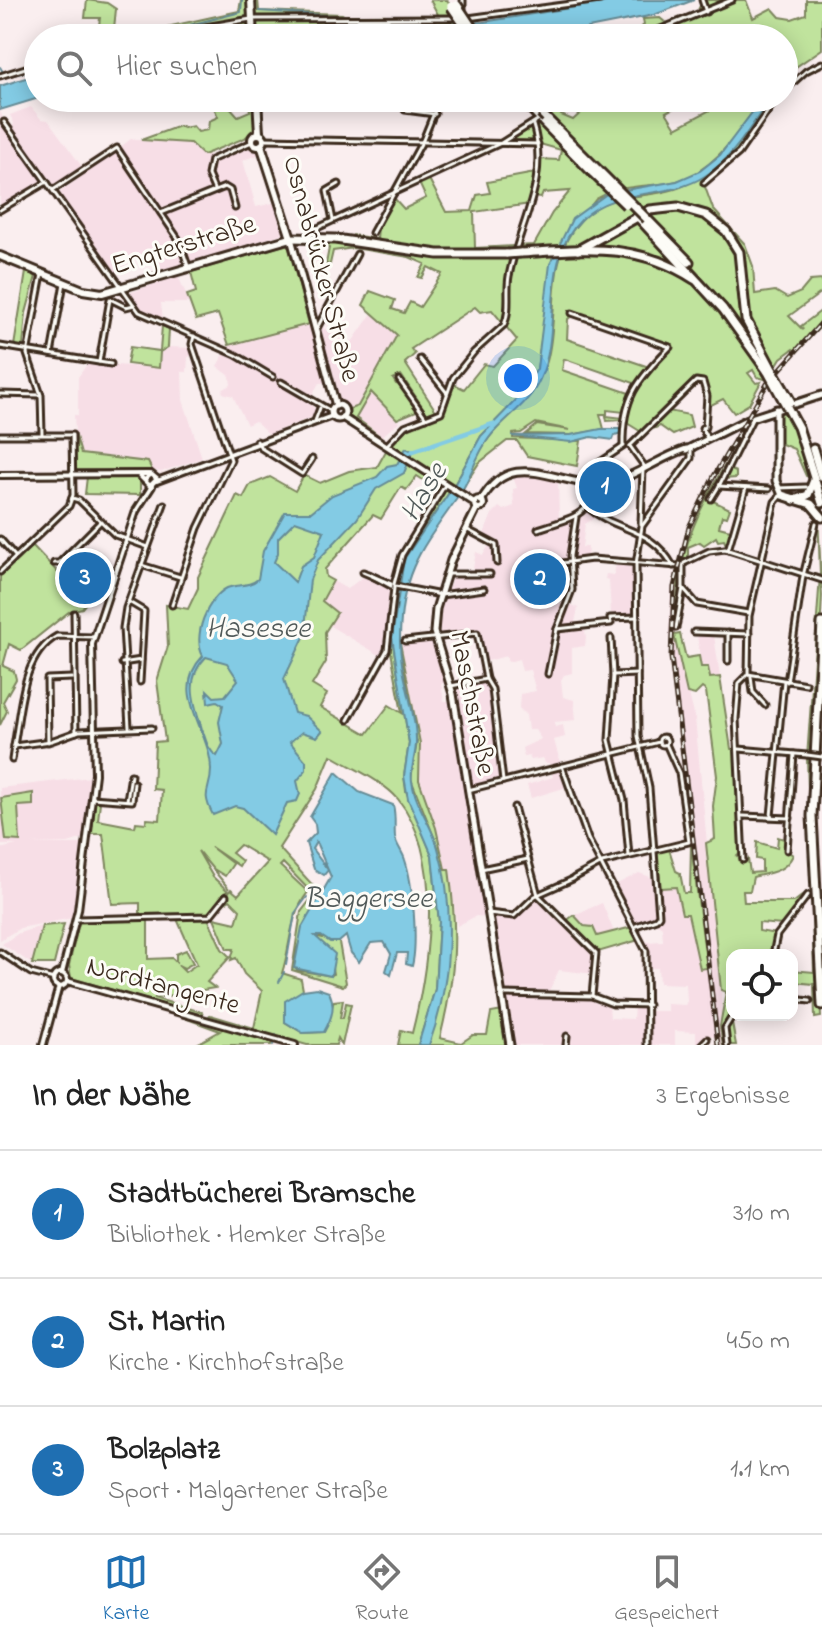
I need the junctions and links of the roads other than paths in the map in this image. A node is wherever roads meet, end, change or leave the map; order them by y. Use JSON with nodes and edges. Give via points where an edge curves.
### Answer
{"nodes":[{"id":1,"x":251,"y":0,"type":"edge"},
{"id":2,"x":555,"y":0,"type":"edge"},
{"id":3,"x":599,"y":0,"type":"edge"},
{"id":4,"x":702,"y":0,"type":"edge"},
{"id":5,"x":732,"y":0,"type":"edge"},
{"id":6,"x":454,"y":2,"type":"edge"},
{"id":7,"x":555,"y":7,"type":"junction"},
{"id":8,"x":706,"y":12,"type":"junction"},
{"id":9,"x":463,"y":18,"type":"junction"},
{"id":10,"x":251,"y":19,"type":"junction"},
{"id":11,"x":222,"y":24,"type":"edge"},
{"id":12,"x":251,"y":24,"type":"edge"},
{"id":13,"x":466,"y":24,"type":"edge"},
{"id":14,"x":469,"y":24,"type":"edge"},
{"id":15,"x":675,"y":24,"type":"edge"},
{"id":16,"x":822,"y":63,"type":"edge"},
{"id":17,"x":24,"y":68,"type":"edge"},
{"id":18,"x":0,"y":76,"type":"edge"},
{"id":19,"x":798,"y":78,"type":"edge"},
{"id":20,"x":259,"y":112,"type":"edge"},
{"id":21,"x":420,"y":112,"type":"edge"},
{"id":22,"x":536,"y":112,"type":"edge"},
{"id":23,"x":538,"y":112,"type":"edge"},
{"id":24,"x":545,"y":112,"type":"edge"},
{"id":25,"x":767,"y":112,"type":"edge"},
{"id":26,"x":435,"y":114,"type":"joint"},
{"id":27,"x":542,"y":117,"type":"junction"},
{"id":28,"x":4,"y":122,"type":"dead end"},
{"id":29,"x":533,"y":125,"type":"junction"},
{"id":30,"x":262,"y":139,"type":"junction"},
{"id":31,"x":423,"y":140,"type":"junction"},
{"id":32,"x":252,"y":142,"type":"joint"},
{"id":33,"x":501,"y":143,"type":"junction"},
{"id":34,"x":538,"y":144,"type":"junction"},
{"id":35,"x":47,"y":182,"type":"junction"},
{"id":36,"x":704,"y":183,"type":"dead end"},
{"id":37,"x":339,"y":184,"type":"dead end"},
{"id":38,"x":214,"y":189,"type":"junction"},
{"id":39,"x":53,"y":190,"type":"junction"},
{"id":40,"x":394,"y":192,"type":"junction"},
{"id":41,"x":235,"y":208,"type":"dead end"},
{"id":42,"x":0,"y":210,"type":"edge"},
{"id":43,"x":161,"y":213,"type":"junction"},
{"id":44,"x":644,"y":218,"type":"junction"},
{"id":45,"x":333,"y":220,"type":"junction"},
{"id":46,"x":313,"y":230,"type":"dead end"},
{"id":47,"x":372,"y":233,"type":"dead end"},
{"id":48,"x":291,"y":238,"type":"junction"},
{"id":49,"x":578,"y":250,"type":"junction"},
{"id":50,"x":357,"y":254,"type":"dead end"},
{"id":51,"x":0,"y":256,"type":"edge"},
{"id":52,"x":189,"y":269,"type":"junction"},
{"id":53,"x":42,"y":273,"type":"junction"},
{"id":54,"x":64,"y":282,"type":"junction"},
{"id":55,"x":703,"y":285,"type":"junction"},
{"id":56,"x":123,"y":289,"type":"junction"},
{"id":57,"x":134,"y":305,"type":"junction"},
{"id":58,"x":572,"y":313,"type":"dead end"},
{"id":59,"x":314,"y":329,"type":"junction"},
{"id":60,"x":194,"y":336,"type":"junction"},
{"id":61,"x":0,"y":346,"type":"edge"},
{"id":62,"x":28,"y":351,"type":"junction"},
{"id":63,"x":51,"y":354,"type":"junction"},
{"id":64,"x":420,"y":359,"type":"dead end"},
{"id":65,"x":99,"y":362,"type":"junction"},
{"id":66,"x":111,"y":364,"type":"dead end"},
{"id":67,"x":770,"y":368,"type":"junction"},
{"id":68,"x":273,"y":377,"type":"dead end"},
{"id":69,"x":399,"y":380,"type":"dead end"},
{"id":70,"x":281,"y":382,"type":"dead end"},
{"id":71,"x":447,"y":393,"type":"junction"},
{"id":72,"x":0,"y":394,"type":"edge"},
{"id":73,"x":41,"y":395,"type":"junction"},
{"id":74,"x":822,"y":395,"type":"edge"},
{"id":75,"x":318,"y":405,"type":"junction"},
{"id":76,"x":776,"y":409,"type":"junction"},
{"id":77,"x":333,"y":411,"type":"junction"},
{"id":78,"x":342,"y":417,"type":"junction"},
{"id":79,"x":753,"y":417,"type":"junction"},
{"id":80,"x":426,"y":418,"type":"junction"},
{"id":81,"x":315,"y":421,"type":"junction"},
{"id":82,"x":42,"y":434,"type":"junction"},
{"id":83,"x":0,"y":435,"type":"edge"},
{"id":84,"x":707,"y":439,"type":"junction"},
{"id":85,"x":257,"y":441,"type":"junction"},
{"id":86,"x":623,"y":446,"type":"junction"},
{"id":87,"x":630,"y":446,"type":"junction"},
{"id":88,"x":385,"y":448,"type":"junction"},
{"id":89,"x":688,"y":448,"type":"junction"},
{"id":90,"x":810,"y":450,"type":"junction"},
{"id":91,"x":230,"y":451,"type":"junction"},
{"id":92,"x":822,"y":456,"type":"edge"},
{"id":93,"x":312,"y":459,"type":"dead end"},
{"id":94,"x":645,"y":467,"type":"junction"},
{"id":95,"x":135,"y":473,"type":"junction"},
{"id":96,"x":72,"y":474,"type":"junction"},
{"id":97,"x":0,"y":475,"type":"edge"},
{"id":98,"x":154,"y":477,"type":"junction"},
{"id":99,"x":822,"y":480,"type":"edge"},
{"id":100,"x":148,"y":483,"type":"junction"},
{"id":101,"x":597,"y":483,"type":"junction"},
{"id":102,"x":447,"y":486,"type":"junction"},
{"id":103,"x":719,"y":486,"type":"junction"},
{"id":104,"x":746,"y":487,"type":"junction"},
{"id":105,"x":806,"y":487,"type":"dead end"},
{"id":106,"x":769,"y":489,"type":"dead end"},
{"id":107,"x":780,"y":491,"type":"junction"},
{"id":108,"x":72,"y":498,"type":"junction"},
{"id":109,"x":711,"y":499,"type":"dead end"},
{"id":110,"x":794,"y":500,"type":"junction"},
{"id":111,"x":822,"y":503,"type":"edge"},
{"id":112,"x":164,"y":504,"type":"dead end"},
{"id":113,"x":477,"y":504,"type":"junction"},
{"id":114,"x":587,"y":507,"type":"junction"},
{"id":115,"x":576,"y":517,"type":"junction"},
{"id":116,"x":819,"y":520,"type":"edge"},
{"id":117,"x":101,"y":521,"type":"junction"},
{"id":118,"x":642,"y":526,"type":"junction"},
{"id":119,"x":466,"y":529,"type":"junction"},
{"id":120,"x":538,"y":529,"type":"dead end"},
{"id":121,"x":640,"y":531,"type":"junction"},
{"id":122,"x":0,"y":539,"type":"edge"},
{"id":123,"x":126,"y":539,"type":"junction"},
{"id":124,"x":148,"y":547,"type":"junction"},
{"id":125,"x":728,"y":550,"type":"junction"},
{"id":126,"x":15,"y":556,"type":"junction"},
{"id":127,"x":570,"y":560,"type":"junction"},
{"id":128,"x":764,"y":562,"type":"junction"},
{"id":129,"x":54,"y":563,"type":"dead end"},
{"id":130,"x":497,"y":563,"type":"dead end"},
{"id":131,"x":636,"y":564,"type":"junction"},
{"id":132,"x":141,"y":565,"type":"junction"},
{"id":133,"x":683,"y":565,"type":"junction"},
{"id":134,"x":539,"y":566,"type":"dead end"},
{"id":135,"x":673,"y":566,"type":"junction"},
{"id":136,"x":0,"y":572,"type":"edge"},
{"id":137,"x":363,"y":572,"type":"dead end"},
{"id":138,"x":490,"y":574,"type":"dead end"},
{"id":139,"x":449,"y":575,"type":"junction"},
{"id":140,"x":803,"y":576,"type":"junction"},
{"id":141,"x":180,"y":577,"type":"junction"},
{"id":142,"x":821,"y":579,"type":"edge"},
{"id":143,"x":394,"y":586,"type":"junction"},
{"id":144,"x":683,"y":588,"type":"junction"},
{"id":145,"x":484,"y":589,"type":"dead end"},
{"id":146,"x":441,"y":595,"type":"junction"},
{"id":147,"x":129,"y":602,"type":"junction"},
{"id":148,"x":172,"y":605,"type":"dead end"},
{"id":149,"x":74,"y":613,"type":"dead end"},
{"id":150,"x":750,"y":613,"type":"junction"},
{"id":151,"x":637,"y":617,"type":"junction"},
{"id":152,"x":611,"y":623,"type":"junction"},
{"id":153,"x":822,"y":623,"type":"edge"},
{"id":154,"x":676,"y":628,"type":"dead end"},
{"id":155,"x":557,"y":629,"type":"junction"},
{"id":156,"x":610,"y":629,"type":"dead end"},
{"id":157,"x":694,"y":632,"type":"dead end"},
{"id":158,"x":728,"y":633,"type":"junction"},
{"id":159,"x":749,"y":634,"type":"junction"},
{"id":160,"x":72,"y":636,"type":"junction"},
{"id":161,"x":93,"y":637,"type":"junction"},
{"id":162,"x":435,"y":638,"type":"junction"},
{"id":163,"x":611,"y":638,"type":"dead end"},
{"id":164,"x":405,"y":641,"type":"dead end"},
{"id":165,"x":141,"y":660,"type":"junction"},
{"id":166,"x":728,"y":661,"type":"dead end"},
{"id":167,"x":122,"y":663,"type":"junction"},
{"id":168,"x":822,"y":669,"type":"edge"},
{"id":169,"x":548,"y":674,"type":"dead end"},
{"id":170,"x":637,"y":674,"type":"junction"},
{"id":171,"x":613,"y":675,"type":"junction"},
{"id":172,"x":750,"y":675,"type":"junction"},
{"id":173,"x":74,"y":678,"type":"junction"},
{"id":174,"x":486,"y":679,"type":"junction"},
{"id":175,"x":140,"y":682,"type":"dead end"},
{"id":176,"x":785,"y":682,"type":"junction"},
{"id":177,"x":806,"y":684,"type":"dead end"},
{"id":178,"x":451,"y":686,"type":"junction"},
{"id":179,"x":765,"y":705,"type":"dead end"},
{"id":180,"x":348,"y":720,"type":"dead end"},
{"id":181,"x":129,"y":727,"type":"junction"},
{"id":182,"x":152,"y":728,"type":"dead end"},
{"id":183,"x":94,"y":730,"type":"junction"},
{"id":184,"x":76,"y":732,"type":"junction"},
{"id":185,"x":48,"y":742,"type":"junction"},
{"id":186,"x":14,"y":746,"type":"junction"},
{"id":187,"x":640,"y":747,"type":"junction"},
{"id":188,"x":738,"y":749,"type":"junction"},
{"id":189,"x":777,"y":751,"type":"junction"},
{"id":190,"x":612,"y":753,"type":"junction"},
{"id":191,"x":794,"y":754,"type":"junction"},
{"id":192,"x":822,"y":757,"type":"edge"},
{"id":193,"x":12,"y":760,"type":"dead end"},
{"id":194,"x":562,"y":766,"type":"junction"},
{"id":195,"x":131,"y":775,"type":"dead end"},
{"id":196,"x":503,"y":781,"type":"junction"},
{"id":197,"x":134,"y":783,"type":"dead end"},
{"id":198,"x":468,"y":790,"type":"junction"},
{"id":199,"x":92,"y":798,"type":"junction"},
{"id":200,"x":127,"y":800,"type":"junction"},
{"id":201,"x":514,"y":807,"type":"dead end"},
{"id":202,"x":743,"y":816,"type":"junction"},
{"id":203,"x":771,"y":816,"type":"junction"},
{"id":204,"x":790,"y":818,"type":"junction"},
{"id":205,"x":655,"y":850,"type":"junction"},
{"id":206,"x":787,"y":850,"type":"dead end"},
{"id":207,"x":629,"y":856,"type":"junction"},
{"id":208,"x":528,"y":859,"type":"junction"},
{"id":209,"x":743,"y":860,"type":"dead end"},
{"id":210,"x":602,"y":863,"type":"junction"},
{"id":211,"x":480,"y":869,"type":"junction"},
{"id":212,"x":538,"y":895,"type":"junction"},
{"id":213,"x":808,"y":895,"type":"dead end"},
{"id":214,"x":226,"y":896,"type":"dead end"},
{"id":215,"x":488,"y":913,"type":"junction"},
{"id":216,"x":76,"y":919,"type":"junction"},
{"id":217,"x":636,"y":926,"type":"junction"},
{"id":218,"x":774,"y":949,"type":"edge"},
{"id":219,"x":0,"y":952,"type":"edge"},
{"id":220,"x":822,"y":969,"type":"edge"},
{"id":221,"x":62,"y":973,"type":"junction"},
{"id":222,"x":54,"y":979,"type":"junction"},
{"id":223,"x":67,"y":981,"type":"junction"},
{"id":224,"x":59,"y":986,"type":"junction"},
{"id":225,"x":503,"y":994,"type":"junction"},
{"id":226,"x":592,"y":996,"type":"junction"},
{"id":227,"x":798,"y":1000,"type":"edge"},
{"id":228,"x":810,"y":1001,"type":"dead end"},
{"id":229,"x":648,"y":1005,"type":"junction"},
{"id":230,"x":822,"y":1005,"type":"edge"},
{"id":231,"x":729,"y":1021,"type":"edge"},
{"id":232,"x":567,"y":1036,"type":"dead end"},
{"id":233,"x":707,"y":1039,"type":"dead end"},
{"id":234,"x":43,"y":1045,"type":"edge"},
{"id":235,"x":295,"y":1045,"type":"edge"},
{"id":236,"x":510,"y":1045,"type":"edge"},
{"id":237,"x":566,"y":1045,"type":"edge"},
{"id":238,"x":647,"y":1045,"type":"edge"},
{"id":239,"x":701,"y":1045,"type":"edge"},
{"id":240,"x":727,"y":1045,"type":"edge"}],
"edges":[{"from":1,"to":10,"type":"main road"},
{"from":2,"to":7,"type":"street"},
{"from":3,"to":7,"type":"street"},
{"from":4,"to":8,"type":"street"},
{"from":5,"to":8,"type":"street"},
{"from":6,"to":9,"type":"street"},
{"from":6,"to":13,"type":"highway","bridge":true},
{"from":6,"to":14,"type":"highway","bridge":true},
{"from":7,"to":9,"type":"street"},
{"from":8,"to":15,"type":"street"},
{"from":9,"to":10,"type":"street"},
{"from":10,"to":11,"type":"street"},
{"from":10,"to":12,"type":"main road"},
{"from":16,"to":19,"type":"street"},
{"from":17,"to":18,"type":"street"},
{"from":20,"to":30,"type":"main road","name":"Osnabrücker Straße"},
{"from":21,"to":26,"type":"street"},
{"from":22,"to":27,"type":"highway"},
{"from":23,"to":27,"type":"highway"},
{"from":24,"to":29,"type":"street"},
{"from":25,"to":36,"type":"street","via":[[739,153]]},
{"from":26,"to":31,"type":"street"},
{"from":27,"to":44,"type":"highway","bridge":true},
{"from":28,"to":35,"type":"street"},
{"from":29,"to":33,"type":"street"},
{"from":29,"to":34,"type":"street"},
{"from":30,"to":31,"type":"street"},
{"from":30,"to":32,"type":"main road","via":[[254,135]]},
{"from":30,"to":48,"type":"main road","name":"Osnabrücker Straße"},
{"from":31,"to":33,"type":"street"},
{"from":31,"to":40,"type":"street"},
{"from":32,"to":38,"type":"street","via":[[211,160],[208,175]]},
{"from":33,"to":34,"type":"street"},
{"from":33,"to":40,"type":"street"},
{"from":34,"to":71,"type":"street","via":[[537,188],[510,273],[507,318],[453,378]]},
{"from":35,"to":39,"type":"street"},
{"from":35,"to":42,"type":"street"},
{"from":37,"to":45,"type":"street","via":[[327,191]]},
{"from":38,"to":41,"type":"street","via":[[228,187]]},
{"from":38,"to":43,"type":"street"},
{"from":39,"to":43,"type":"street","via":[[117,148]]},
{"from":39,"to":56,"type":"street"},
{"from":40,"to":45,"type":"street"},
{"from":40,"to":47,"type":"street"},
{"from":43,"to":52,"type":"street","via":[[179,240]]},
{"from":44,"to":49,"type":"highway"},
{"from":44,"to":55,"type":"highway"},
{"from":44,"to":67,"type":"highway","via":[[727,307]]},
{"from":44,"to":67,"type":"highway","via":[[659,207],[688,209],[726,231],[741,260],[749,327]]},
{"from":45,"to":46,"type":"street"},
{"from":48,"to":49,"type":"highway","bridge":true,"via":[[438,254]]},
{"from":48,"to":52,"type":"main road","name":"Engterstraße"},
{"from":48,"to":59,"type":"main road","name":"Osnabrücker Straße"},
{"from":49,"to":55,"type":"highway","via":[[645,255]]},
{"from":50,"to":59,"type":"street"},
{"from":51,"to":53,"type":"main road","name":"Engterstraße"},
{"from":52,"to":56,"type":"main road","name":"Engterstraße"},
{"from":53,"to":54,"type":"main road","name":"Engterstraße"},
{"from":53,"to":62,"type":"street"},
{"from":54,"to":56,"type":"main road","name":"Engterstraße","via":[[95,292]]},
{"from":54,"to":63,"type":"street"},
{"from":55,"to":67,"type":"highway"},
{"from":56,"to":57,"type":"street"},
{"from":57,"to":60,"type":"street","via":[[142,314]]},
{"from":57,"to":65,"type":"street","via":[[110,299]]},
{"from":58,"to":86,"type":"street","via":[[670,347],[638,384],[621,427]]},
{"from":59,"to":77,"type":"main road","name":"Osnabrücker Straße"},
{"from":60,"to":68,"type":"street"},
{"from":60,"to":91,"type":"street","via":[[193,348]]},
{"from":61,"to":62,"type":"street"},
{"from":62,"to":63,"type":"street"},
{"from":62,"to":73,"type":"street"},
{"from":63,"to":65,"type":"street"},
{"from":64,"to":71,"type":"street"},
{"from":65,"to":66,"type":"street"},
{"from":67,"to":90,"type":"highway","bridge":true},
{"from":69,"to":80,"type":"street"},
{"from":70,"to":75,"type":"street"},
{"from":71,"to":80,"type":"street","via":[[444,409]]},
{"from":72,"to":73,"type":"street"},
{"from":73,"to":82,"type":"street"},
{"from":74,"to":76,"type":"main road"},
{"from":75,"to":77,"type":"street"},
{"from":75,"to":81,"type":"street"},
{"from":76,"to":79,"type":"main road"},
{"from":76,"to":107,"type":"main road"},
{"from":77,"to":78,"type":"main road"},
{"from":77,"to":78,"type":"main road","name":"Osnabrücker Straße","via":[[344,409]]},
{"from":77,"to":81,"type":"street"},
{"from":78,"to":88,"type":"main road"},
{"from":79,"to":84,"type":"main road"},
{"from":79,"to":103,"type":"street"},
{"from":80,"to":88,"type":"street","via":[[405,426]]},
{"from":81,"to":85,"type":"street"},
{"from":82,"to":83,"type":"street"},
{"from":82,"to":96,"type":"street","via":[[72,435]]},
{"from":84,"to":87,"type":"street","via":[[702,428],[707,396],[703,382],[696,381]]},
{"from":84,"to":89,"type":"main road"},
{"from":85,"to":91,"type":"street"},
{"from":85,"to":93,"type":"street","via":[[302,474]]},
{"from":86,"to":87,"type":"street"},
{"from":86,"to":101,"type":"street","via":[[599,463]]},
{"from":87,"to":94,"type":"street"},
{"from":88,"to":102,"type":"main road"},
{"from":89,"to":94,"type":"main road"},
{"from":89,"to":118,"type":"street","via":[[691,458]]},
{"from":90,"to":92,"type":"highway"},
{"from":90,"to":99,"type":"highway"},
{"from":90,"to":110,"type":"highway","via":[[813,487]]},
{"from":90,"to":111,"type":"highway"},
{"from":91,"to":98,"type":"street"},
{"from":91,"to":141,"type":"street","via":[[231,460]]},
{"from":94,"to":101,"type":"main road"},
{"from":94,"to":118,"type":"street"},
{"from":95,"to":96,"type":"street"},
{"from":95,"to":98,"type":"street"},
{"from":95,"to":100,"type":"street"},
{"from":96,"to":97,"type":"street"},
{"from":96,"to":108,"type":"street"},
{"from":98,"to":100,"type":"street"},
{"from":98,"to":100,"type":"street"},
{"from":100,"to":123,"type":"street"},
{"from":101,"to":113,"type":"main road","via":[[520,472],[497,481]]},
{"from":101,"to":114,"type":"street"},
{"from":102,"to":113,"type":"main road"},
{"from":102,"to":143,"type":"street","via":[[402,555]]},
{"from":103,"to":104,"type":"street"},
{"from":103,"to":109,"type":"street"},
{"from":104,"to":106,"type":"street"},
{"from":104,"to":125,"type":"street"},
{"from":105,"to":107,"type":"street"},
{"from":107,"to":110,"type":"highway"},
{"from":107,"to":128,"type":"street"},
{"from":108,"to":117,"type":"street"},
{"from":108,"to":126,"type":"street"},
{"from":110,"to":116,"type":"highway","via":[[811,504]]},
{"from":112,"to":124,"type":"street"},
{"from":113,"to":119,"type":"main road","name":"Maschstraße"},
{"from":114,"to":115,"type":"street"},
{"from":114,"to":121,"type":"street","via":[[609,523]]},
{"from":115,"to":120,"type":"street"},
{"from":115,"to":127,"type":"street"},
{"from":116,"to":140,"type":"street"},
{"from":117,"to":123,"type":"street"},
{"from":117,"to":129,"type":"street"},
{"from":118,"to":121,"type":"street"},
{"from":119,"to":130,"type":"street","via":[[496,545]]},
{"from":119,"to":139,"type":"main road","name":"Maschstraße"},
{"from":121,"to":131,"type":"street"},
{"from":121,"to":135,"type":"street"},
{"from":122,"to":126,"type":"street"},
{"from":123,"to":124,"type":"street"},
{"from":123,"to":161,"type":"street"},
{"from":124,"to":132,"type":"street"},
{"from":125,"to":128,"type":"street"},
{"from":125,"to":133,"type":"street","via":[[709,551]]},
{"from":126,"to":136,"type":"street"},
{"from":127,"to":131,"type":"street"},
{"from":127,"to":134,"type":"street"},
{"from":127,"to":155,"type":"street","via":[[571,593]]},
{"from":128,"to":140,"type":"street"},
{"from":128,"to":150,"type":"street"},
{"from":131,"to":135,"type":"street"},
{"from":131,"to":151,"type":"street"},
{"from":132,"to":141,"type":"street"},
{"from":132,"to":147,"type":"street"},
{"from":133,"to":135,"type":"street"},
{"from":133,"to":144,"type":"street"},
{"from":137,"to":143,"type":"street"},
{"from":138,"to":139,"type":"street"},
{"from":139,"to":146,"type":"main road","name":"Maschstraße"},
{"from":140,"to":142,"type":"street"},
{"from":140,"to":176,"type":"street"},
{"from":141,"to":148,"type":"street"},
{"from":143,"to":146,"type":"street"},
{"from":143,"to":180,"type":"street","via":[[387,650]]},
{"from":144,"to":150,"type":"street","via":[[697,604]]},
{"from":144,"to":154,"type":"street"},
{"from":145,"to":146,"type":"street"},
{"from":146,"to":162,"type":"main road","name":"Maschstraße","via":[[434,616]]},
{"from":147,"to":165,"type":"street","via":[[144,609]]},
{"from":147,"to":167,"type":"street"},
{"from":149,"to":160,"type":"street"},
{"from":150,"to":159,"type":"street"},
{"from":151,"to":152,"type":"street","via":[[610,618]]},
{"from":151,"to":170,"type":"street"},
{"from":152,"to":155,"type":"street"},
{"from":152,"to":156,"type":"street"},
{"from":153,"to":230,"type":"highway","via":[[812,801]]},
{"from":155,"to":169,"type":"street"},
{"from":157,"to":158,"type":"street"},
{"from":158,"to":159,"type":"street"},
{"from":158,"to":166,"type":"street"},
{"from":159,"to":172,"type":"street"},
{"from":160,"to":161,"type":"street"},
{"from":160,"to":173,"type":"street"},
{"from":160,"to":186,"type":"street","via":[[50,641],[31,666]]},
{"from":161,"to":183,"type":"street"},
{"from":162,"to":164,"type":"street"},
{"from":162,"to":174,"type":"street","via":[[477,633]]},
{"from":162,"to":178,"type":"main road","name":"Maschstraße"},
{"from":163,"to":171,"type":"street"},
{"from":165,"to":167,"type":"street"},
{"from":165,"to":175,"type":"street"},
{"from":167,"to":181,"type":"street"},
{"from":168,"to":220,"type":"highway","via":[[816,827]]},
{"from":170,"to":171,"type":"street"},
{"from":170,"to":187,"type":"street"},
{"from":171,"to":190,"type":"street"},
{"from":172,"to":176,"type":"street"},
{"from":172,"to":179,"type":"street","via":[[753,692]]},
{"from":172,"to":188,"type":"street","via":[[741,679],[738,689]]},
{"from":173,"to":184,"type":"street"},
{"from":173,"to":185,"type":"street","via":[[47,679]]},
{"from":174,"to":178,"type":"street"},
{"from":174,"to":196,"type":"street","via":[[492,689]]},
{"from":176,"to":177,"type":"street"},
{"from":176,"to":189,"type":"street"},
{"from":178,"to":198,"type":"main road","name":"Maschstraße"},
{"from":181,"to":182,"type":"street"},
{"from":181,"to":183,"type":"street"},
{"from":183,"to":184,"type":"street"},
{"from":183,"to":199,"type":"street"},
{"from":184,"to":185,"type":"street"},
{"from":185,"to":186,"type":"street"},
{"from":186,"to":193,"type":"street"},
{"from":187,"to":190,"type":"street"},
{"from":187,"to":205,"type":"street"},
{"from":187,"to":205,"type":"street","via":[[664,737],[680,777],[689,839]]},
{"from":188,"to":189,"type":"street"},
{"from":188,"to":202,"type":"street"},
{"from":189,"to":191,"type":"street"},
{"from":189,"to":203,"type":"street"},
{"from":190,"to":194,"type":"street"},
{"from":190,"to":207,"type":"street","via":[[624,800]]},
{"from":191,"to":192,"type":"street","bridge":true},
{"from":191,"to":204,"type":"street"},
{"from":194,"to":196,"type":"street"},
{"from":194,"to":210,"type":"street","via":[[576,811]]},
{"from":195,"to":200,"type":"street"},
{"from":196,"to":198,"type":"street"},
{"from":197,"to":200,"type":"street","via":[[132,801]]},
{"from":198,"to":211,"type":"main road","name":"Maschstraße"},
{"from":199,"to":200,"type":"street"},
{"from":199,"to":216,"type":"street"},
{"from":201,"to":208,"type":"street"},
{"from":202,"to":203,"type":"street"},
{"from":202,"to":209,"type":"street"},
{"from":203,"to":204,"type":"street"},
{"from":204,"to":206,"type":"street"},
{"from":205,"to":207,"type":"street"},
{"from":205,"to":217,"type":"street","via":[[659,917]]},
{"from":207,"to":210,"type":"street"},
{"from":208,"to":211,"type":"street"},
{"from":208,"to":212,"type":"street"},
{"from":210,"to":212,"type":"street"},
{"from":210,"to":217,"type":"street"},
{"from":211,"to":215,"type":"main road","name":"Maschstraße"},
{"from":212,"to":215,"type":"street","via":[[514,916]]},
{"from":212,"to":226,"type":"street","via":[[596,953]]},
{"from":213,"to":218,"type":"street","via":[[777,935]]},
{"from":214,"to":216,"type":"street","via":[[210,916]]},
{"from":215,"to":225,"type":"main road","name":"Maschstraße"},
{"from":216,"to":221,"type":"street"},
{"from":217,"to":229,"type":"street","via":[[648,961]]},
{"from":219,"to":222,"type":"street","via":[[31,973]]},
{"from":221,"to":222,"type":"street"},
{"from":221,"to":223,"type":"street"},
{"from":222,"to":224,"type":"street"},
{"from":223,"to":224,"type":"street"},
{"from":223,"to":235,"type":"street","name":"Nordtangente"},
{"from":224,"to":234,"type":"street"},
{"from":225,"to":226,"type":"street"},
{"from":225,"to":236,"type":"main road","name":"Maschstraße"},
{"from":226,"to":229,"type":"street","via":[[613,1004]]},
{"from":227,"to":228,"type":"street"},
{"from":229,"to":238,"type":"street"},
{"from":231,"to":240,"type":"street"},
{"from":232,"to":237,"type":"street"},
{"from":233,"to":239,"type":"street"}]}
